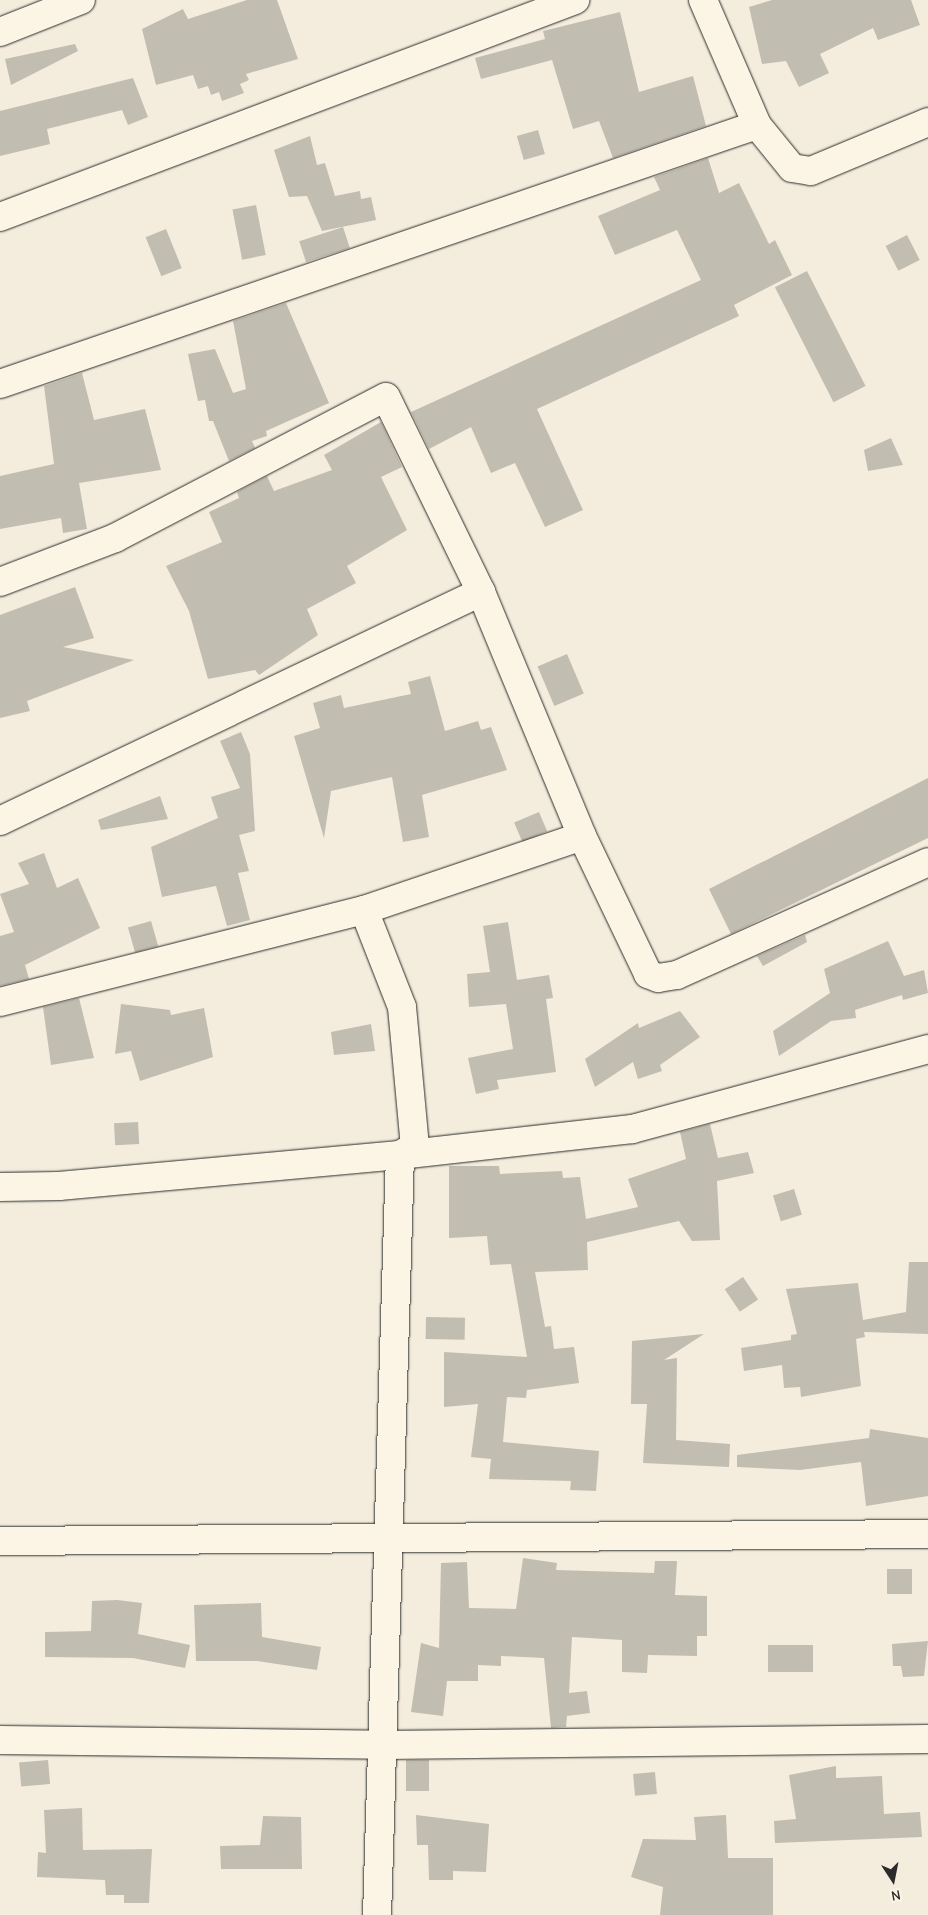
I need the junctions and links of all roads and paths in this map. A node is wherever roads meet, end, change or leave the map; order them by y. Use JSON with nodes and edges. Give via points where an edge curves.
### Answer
{"nodes":[{"id":1,"x":81,"y":0,"type":"edge"},
{"id":2,"x":575,"y":0,"type":"edge"},
{"id":3,"x":703,"y":0,"type":"edge"},
{"id":4,"x":0,"y":32,"type":"edge"},
{"id":5,"x":928,"y":122,"type":"edge"},
{"id":6,"x":757,"y":126,"type":"junction"},
{"id":7,"x":0,"y":218,"type":"edge"},
{"id":8,"x":0,"y":384,"type":"edge"},
{"id":9,"x":0,"y":582,"type":"edge"},
{"id":10,"x":481,"y":592,"type":"junction"},
{"id":11,"x":0,"y":821,"type":"edge"},
{"id":12,"x":582,"y":836,"type":"junction"},
{"id":13,"x":928,"y":862,"type":"edge"},
{"id":14,"x":364,"y":910,"type":"junction"},
{"id":15,"x":0,"y":1002,"type":"edge"},
{"id":16,"x":928,"y":1049,"type":"edge"},
{"id":17,"x":400,"y":1155,"type":"junction"},
{"id":18,"x":0,"y":1187,"type":"edge"},
{"id":19,"x":928,"y":1534,"type":"edge"},
{"id":20,"x":389,"y":1536,"type":"junction"},
{"id":21,"x":0,"y":1541,"type":"edge"},
{"id":22,"x":928,"y":1739,"type":"edge"},
{"id":23,"x":0,"y":1740,"type":"edge"},
{"id":24,"x":384,"y":1745,"type":"junction"},
{"id":25,"x":376,"y":1915,"type":"edge"}],
"edges":[{"from":1,"to":4,"type":"street"},
{"from":2,"to":7,"type":"street"},
{"from":3,"to":6,"type":"street"},
{"from":5,"to":6,"type":"street","via":[[811,171],[792,168]]},
{"from":6,"to":8,"type":"street"},
{"from":9,"to":10,"type":"street","via":[[115,538],[386,397]]},
{"from":10,"to":11,"type":"street"},
{"from":10,"to":12,"type":"street"},
{"from":12,"to":13,"type":"street","via":[[642,966],[658,978],[677,975]]},
{"from":12,"to":14,"type":"street"},
{"from":14,"to":15,"type":"street"},
{"from":14,"to":17,"type":"street","via":[[402,1007],[415,1146]]},
{"from":16,"to":17,"type":"street","via":[[632,1129]]},
{"from":17,"to":18,"type":"street","via":[[59,1186]]},
{"from":17,"to":20,"type":"street"},
{"from":19,"to":20,"type":"street"},
{"from":20,"to":21,"type":"street"},
{"from":20,"to":24,"type":"street"},
{"from":22,"to":24,"type":"street"},
{"from":23,"to":24,"type":"street"},
{"from":24,"to":25,"type":"street"}]}
